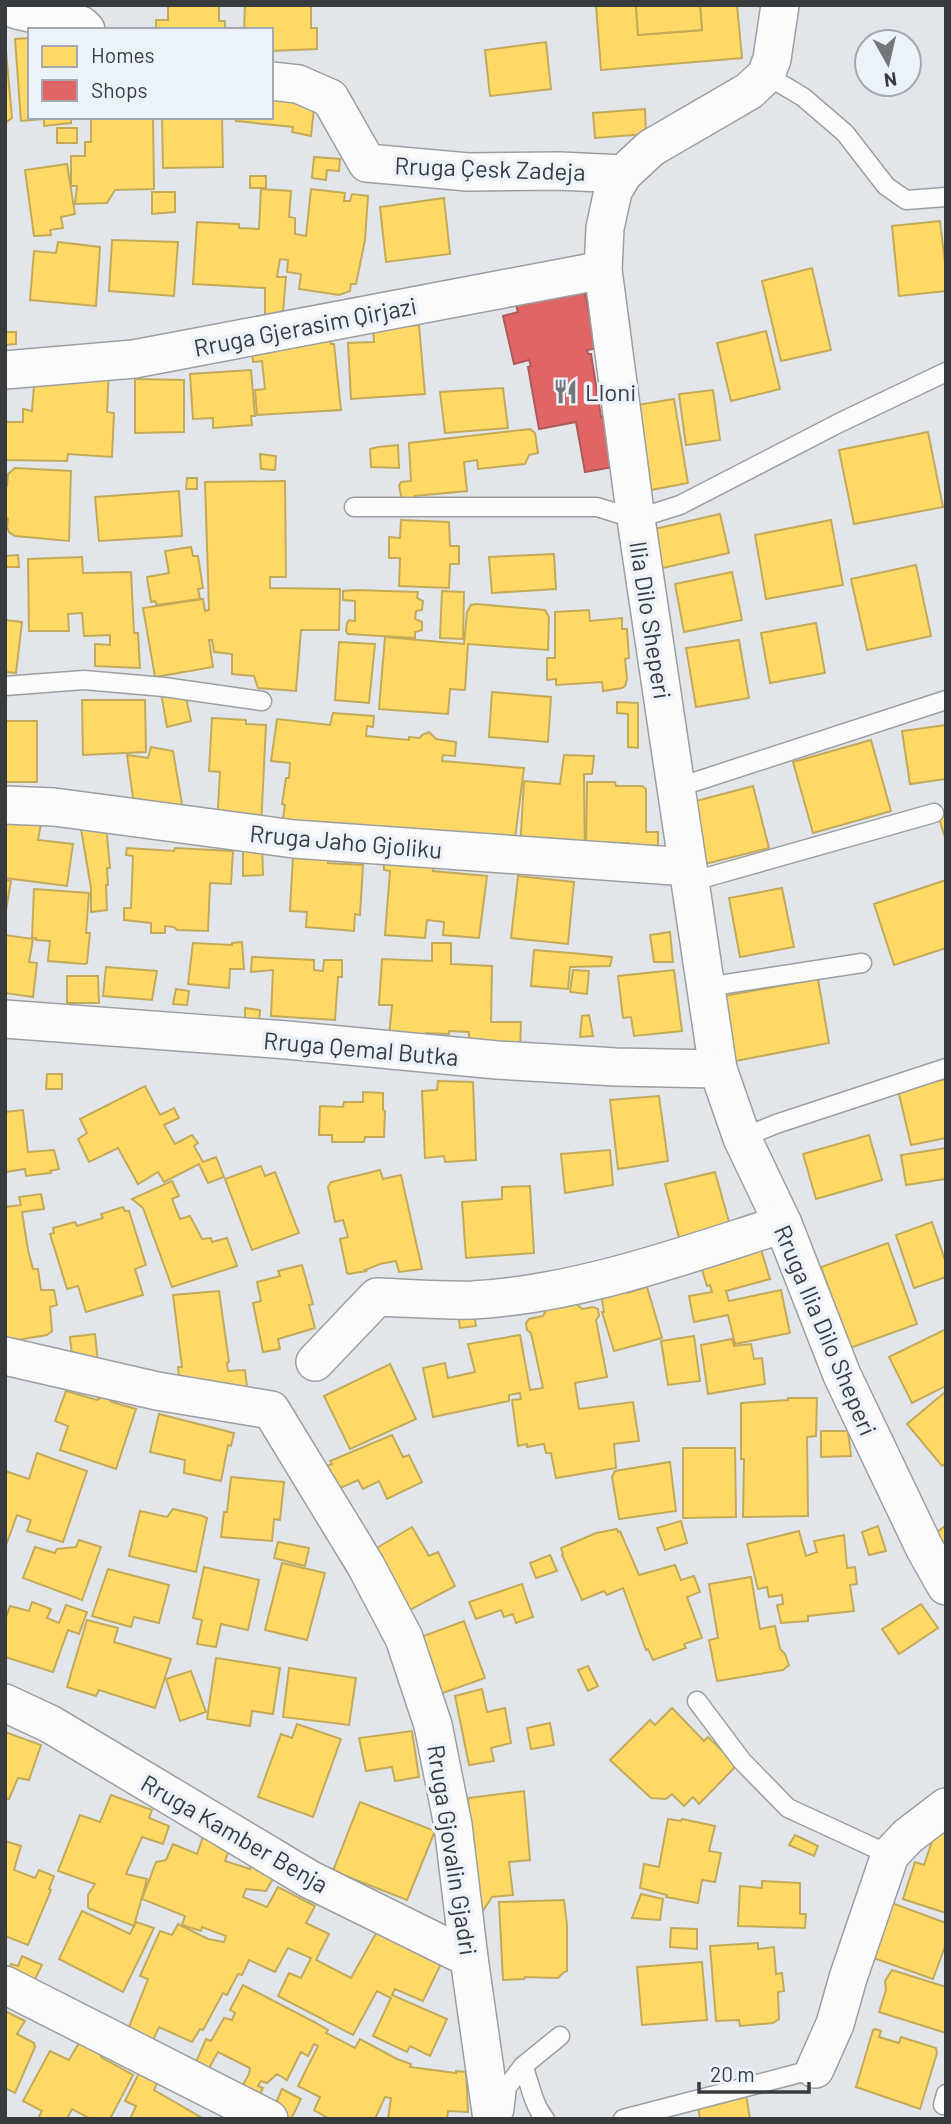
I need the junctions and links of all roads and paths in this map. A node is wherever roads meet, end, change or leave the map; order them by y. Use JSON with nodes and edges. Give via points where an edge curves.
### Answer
{"nodes":[{"id":1,"x":14,"y":5,"type":"edge"},
{"id":2,"x":780,"y":5,"type":"edge"},
{"id":3,"x":84,"y":28,"type":"edge"},
{"id":4,"x":766,"y":75,"type":"junction"},
{"id":5,"x":273,"y":81,"type":"edge"},
{"id":6,"x":623,"y":174,"type":"junction"},
{"id":7,"x":946,"y":197,"type":"edge"},
{"id":8,"x":603,"y":271,"type":"junction"},
{"id":9,"x":5,"y":370,"type":"edge"},
{"id":10,"x":946,"y":372,"type":"edge"},
{"id":11,"x":354,"y":507,"type":"dead end"},
{"id":12,"x":636,"y":519,"type":"junction"},
{"id":13,"x":5,"y":686,"type":"edge"},
{"id":14,"x":946,"y":700,"type":"edge"},
{"id":15,"x":262,"y":701,"type":"dead end"},
{"id":16,"x":676,"y":788,"type":"junction"},
{"id":17,"x":5,"y":805,"type":"edge"},
{"id":18,"x":934,"y":813,"type":"dead end"},
{"id":19,"x":689,"y":874,"type":"junction"},
{"id":20,"x":862,"y":963,"type":"dead end"},
{"id":21,"x":706,"y":987,"type":"junction"},
{"id":22,"x":5,"y":1019,"type":"edge"},
{"id":23,"x":946,"y":1068,"type":"edge"},
{"id":24,"x":718,"y":1069,"type":"junction"},
{"id":25,"x":742,"y":1138,"type":"junction"},
{"id":26,"x":783,"y":1224,"type":"junction"},
{"id":27,"x":5,"y":1356,"type":"edge"},
{"id":28,"x":316,"y":1362,"type":"dead end"},
{"id":29,"x":946,"y":1586,"type":"edge"},
{"id":30,"x":697,"y":1701,"type":"dead end"},
{"id":31,"x":5,"y":1703,"type":"edge"},
{"id":32,"x":946,"y":1807,"type":"edge"},
{"id":33,"x":890,"y":1855,"type":"junction"},
{"id":34,"x":469,"y":1958,"type":"junction"},
{"id":35,"x":5,"y":1985,"type":"edge"},
{"id":36,"x":560,"y":2036,"type":"dead end"},
{"id":37,"x":523,"y":2066,"type":"junction"},
{"id":38,"x":815,"y":2069,"type":"joint"},
{"id":39,"x":270,"y":2119,"type":"edge"},
{"id":40,"x":492,"y":2119,"type":"edge"},
{"id":41,"x":503,"y":2119,"type":"edge"},
{"id":42,"x":545,"y":2119,"type":"edge"},
{"id":43,"x":623,"y":2119,"type":"edge"}],
"edges":[{"from":1,"to":3,"type":"street","via":[[17,10]]},
{"from":2,"to":4,"type":"street"},
{"from":4,"to":6,"type":"street","via":[[748,91],[651,148]]},
{"from":4,"to":7,"type":"lane","via":[[803,97],[845,133],[886,186],[906,200]]},
{"from":5,"to":6,"type":"street","name":"Rruga Çesk Zadeja","via":[[298,84],[330,99],[368,163],[468,172]]},
{"from":6,"to":8,"type":"street","name":"Ilia Dilo Sheperi","via":[[613,191],[605,228]]},
{"from":8,"to":9,"type":"street","name":"Rruga Gjerasim Qirjazi","via":[[134,359]]},
{"from":8,"to":12,"type":"street","name":"Ilia Dilo Sheperi"},
{"from":10,"to":12,"type":"lane","via":[[680,505]]},
{"from":11,"to":12,"type":"lane","via":[[597,507]]},
{"from":12,"to":16,"type":"street","name":"Ilia Dilo Sheperi"},
{"from":13,"to":15,"type":"lane","via":[[84,680]]},
{"from":14,"to":16,"type":"lane"},
{"from":16,"to":19,"type":"street","name":"Ilia Dilo Sheperi"},
{"from":17,"to":19,"type":"street","name":"Rruga Jaho Gjoliku","via":[[54,807],[294,839]]},
{"from":18,"to":19,"type":"lane"},
{"from":19,"to":21,"type":"street","name":"Ilia Dilo Sheperi"},
{"from":20,"to":21,"type":"lane"},
{"from":21,"to":24,"type":"street","name":"Ilia Dilo Sheperi"},
{"from":22,"to":24,"type":"street","name":"Rruga Qemal Butka","via":[[497,1060]]},
{"from":23,"to":25,"type":"lane"},
{"from":24,"to":25,"type":"street","name":"Rruga Ilia Dilo Sheperi"},
{"from":25,"to":26,"type":"street","name":"Rruga Ilia Dilo Sheperi"},
{"from":26,"to":28,"type":"street","via":[[649,1267],[555,1290],[472,1300],[377,1297]]},
{"from":26,"to":29,"type":"street","name":"Rruga Ilia Dilo Sheperi","via":[[842,1375]]},
{"from":27,"to":34,"type":"street","name":"Rruga Gjovalin Gjadri","via":[[157,1391],[271,1410],[404,1638],[433,1725],[453,1825]]},
{"from":30,"to":33,"type":"lane","via":[[742,1761],[788,1808]]},
{"from":31,"to":34,"type":"street","name":"Rruga Kamber Benja","via":[[50,1724],[310,1879]]},
{"from":32,"to":33,"type":"street"},
{"from":33,"to":38,"type":"street","via":[[835,2024]]},
{"from":34,"to":40,"type":"street","name":"Rruga Gjovalin Gjadri"},
{"from":35,"to":39,"type":"street"},
{"from":36,"to":37,"type":"lane"},
{"from":37,"to":41,"type":"lane","via":[[507,2087]]},
{"from":37,"to":42,"type":"lane"},
{"from":38,"to":43,"type":"lane"}]}
